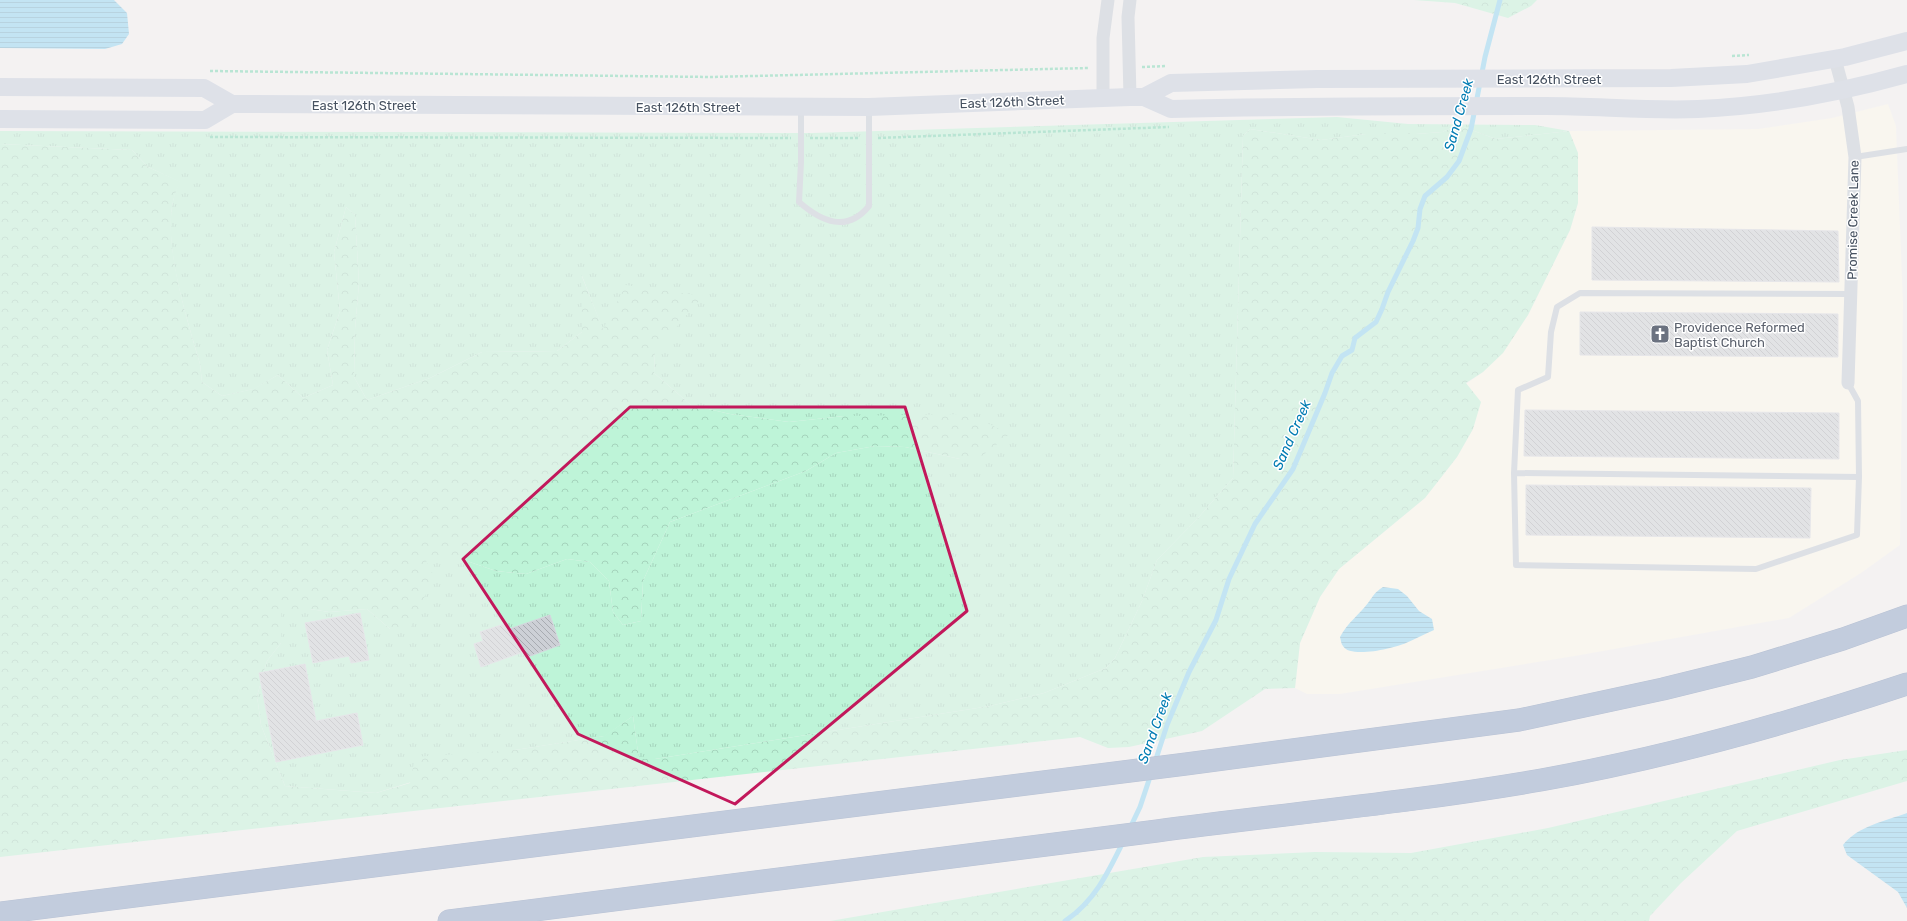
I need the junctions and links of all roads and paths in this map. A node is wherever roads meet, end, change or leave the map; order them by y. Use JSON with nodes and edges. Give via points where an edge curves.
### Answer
{"nodes":[{"id":1,"x":1108,"y":0,"type":"edge"},
{"id":2,"x":1130,"y":0,"type":"edge"},
{"id":3,"x":1907,"y":41,"type":"edge"},
{"id":4,"x":1752,"y":55,"type":"dead end"},
{"id":5,"x":1730,"y":56,"type":"dead end"},
{"id":6,"x":1835,"y":59,"type":"junction"},
{"id":7,"x":1171,"y":66,"type":"dead end"},
{"id":8,"x":1129,"y":67,"type":"junction"},
{"id":9,"x":1103,"y":68,"type":"junction"},
{"id":10,"x":207,"y":71,"type":"dead end"},
{"id":11,"x":1907,"y":74,"type":"edge"},
{"id":12,"x":0,"y":87,"type":"edge"},
{"id":13,"x":1843,"y":90,"type":"junction"},
{"id":14,"x":1137,"y":97,"type":"junction"},
{"id":15,"x":1103,"y":98,"type":"junction"},
{"id":16,"x":232,"y":104,"type":"junction"},
{"id":17,"x":868,"y":107,"type":"junction"},
{"id":18,"x":801,"y":108,"type":"junction"},
{"id":19,"x":0,"y":119,"type":"edge"},
{"id":20,"x":1171,"y":127,"type":"dead end"},
{"id":21,"x":203,"y":136,"type":"dead end"},
{"id":22,"x":801,"y":138,"type":"junction"},
{"id":23,"x":869,"y":138,"type":"junction"},
{"id":24,"x":1907,"y":148,"type":"edge"},
{"id":25,"x":1855,"y":157,"type":"junction"},
{"id":26,"x":1851,"y":294,"type":"junction"},
{"id":27,"x":1848,"y":383,"type":"joint"},
{"id":28,"x":1514,"y":473,"type":"junction"},
{"id":29,"x":1859,"y":477,"type":"junction"},
{"id":30,"x":1907,"y":616,"type":"edge"},
{"id":31,"x":1907,"y":684,"type":"edge"},
{"id":32,"x":0,"y":913,"type":"edge"},
{"id":33,"x":449,"y":921,"type":"edge"}],
"edges":[{"from":1,"to":9,"type":"street","via":[[1103,38]]},
{"from":2,"to":8,"type":"street"},
{"from":3,"to":6,"type":"main road","name":"East 126th Street"},
{"from":4,"to":5,"type":"path"},
{"from":6,"to":13,"type":"street","name":"Promise Creek Lane"},
{"from":6,"to":14,"type":"main road","name":"East 126th Street","via":[[1748,74],[1671,78],[1317,79],[1171,83]]},
{"from":7,"to":8,"type":"path"},
{"from":8,"to":14,"type":"street"},
{"from":9,"to":10,"type":"path","via":[[711,77]]},
{"from":9,"to":15,"type":"street"},
{"from":11,"to":13,"type":"main road","name":"East 126th Street"},
{"from":12,"to":16,"type":"main road","name":"East 126th Street","via":[[204,88]]},
{"from":13,"to":14,"type":"main road","name":"East 126th Street","via":[[1764,104],[1698,109],[1299,106],[1171,109]]},
{"from":13,"to":25,"type":"street","name":"Promise Creek Lane"},
{"from":14,"to":15,"type":"main road","name":"East 126th Street"},
{"from":15,"to":17,"type":"main road","name":"East 126th Street"},
{"from":16,"to":18,"type":"main road","name":"East 126th Street"},
{"from":16,"to":19,"type":"main road","via":[[205,120]]},
{"from":17,"to":18,"type":"main road","name":"East 126th Street"},
{"from":17,"to":23,"type":"lane"},
{"from":18,"to":22,"type":"lane"},
{"from":20,"to":23,"type":"path"},
{"from":21,"to":22,"type":"path"},
{"from":22,"to":23,"type":"path"},
{"from":22,"to":23,"type":"lane","via":[[799,202],[815,215],[839,223],[862,215],[869,206]]},
{"from":24,"to":25,"type":"lane"},
{"from":25,"to":26,"type":"street","name":"Promise Creek Lane"},
{"from":26,"to":27,"type":"street","name":"Promise Creek Lane"},
{"from":26,"to":28,"type":"lane","via":[[1580,293],[1557,307],[1551,332],[1548,377],[1518,390]]},
{"from":27,"to":29,"type":"lane","via":[[1858,401]]},
{"from":28,"to":29,"type":"lane"},
{"from":28,"to":29,"type":"lane","via":[[1516,565],[1756,569],[1857,536]]},
{"from":30,"to":32,"type":"highway","via":[[1843,639],[1752,666],[1577,709],[1519,720]]},
{"from":31,"to":33,"type":"highway","via":[[1746,734],[1588,771],[1485,789]]}]}
